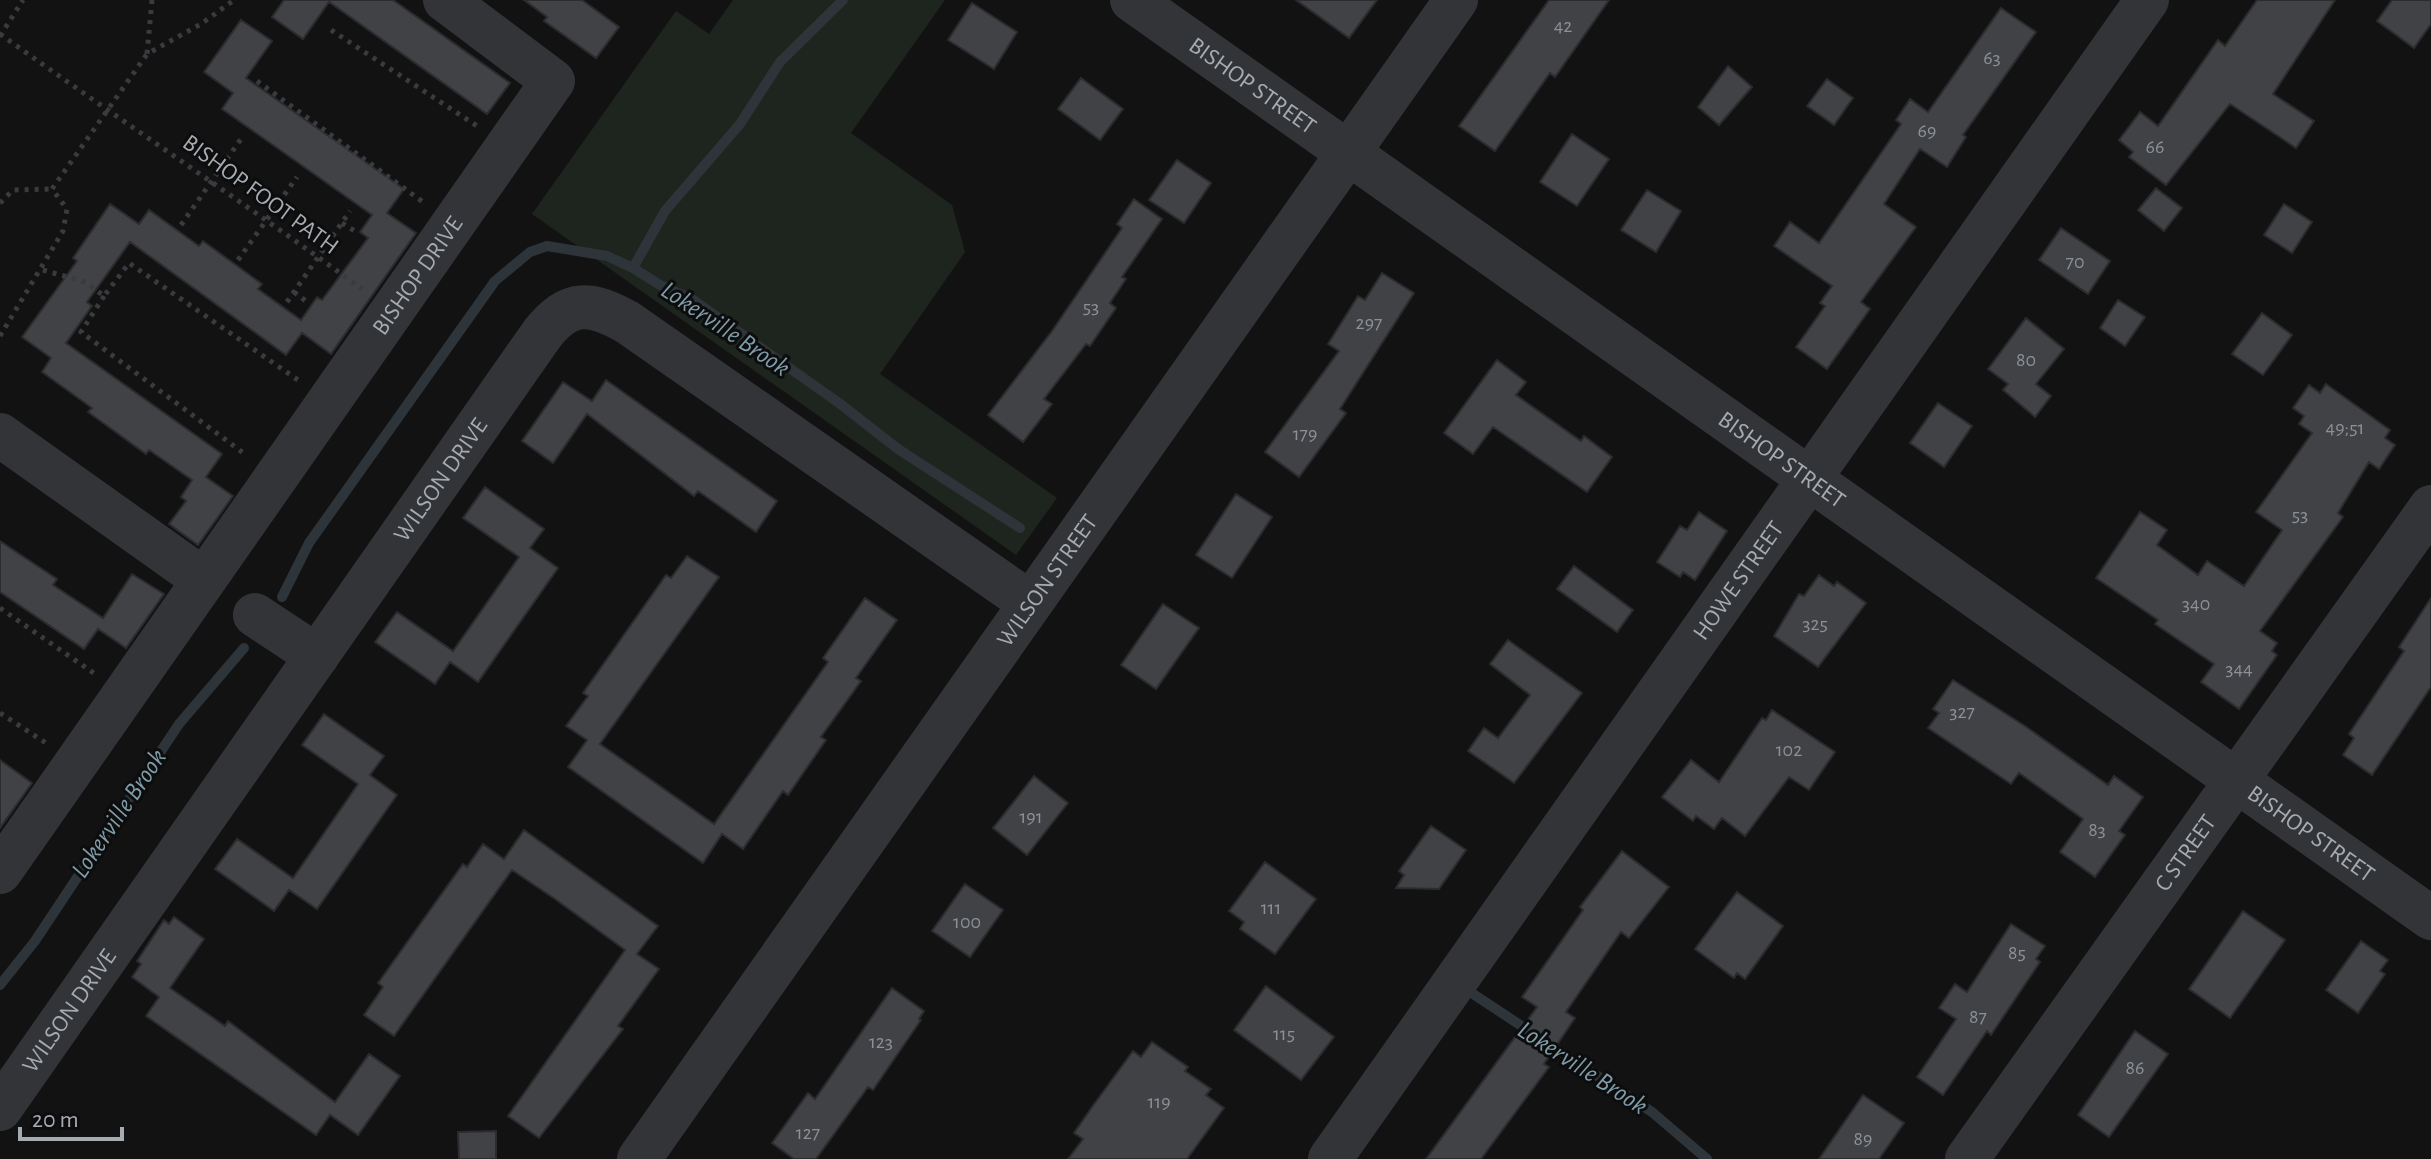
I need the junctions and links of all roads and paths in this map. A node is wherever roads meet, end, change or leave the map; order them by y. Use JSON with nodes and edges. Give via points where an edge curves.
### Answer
{"nodes":[{"id":1,"x":23,"y":0,"type":"edge"},
{"id":2,"x":152,"y":0,"type":"edge"},
{"id":3,"x":234,"y":0,"type":"edge"},
{"id":4,"x":445,"y":0,"type":"edge"},
{"id":5,"x":1132,"y":0,"type":"edge"},
{"id":6,"x":1456,"y":0,"type":"edge"},
{"id":7,"x":2147,"y":0,"type":"edge"},
{"id":8,"x":331,"y":30,"type":"dead end"},
{"id":9,"x":0,"y":35,"type":"edge"},
{"id":10,"x":147,"y":54,"type":"junction"},
{"id":11,"x":257,"y":81,"type":"dead end"},
{"id":12,"x":106,"y":111,"type":"junction"},
{"id":13,"x":243,"y":136,"type":"dead end"},
{"id":14,"x":507,"y":146,"type":"junction"},
{"id":15,"x":1348,"y":152,"type":"junction"},
{"id":16,"x":297,"y":177,"type":"dead end"},
{"id":17,"x":212,"y":180,"type":"junction"},
{"id":18,"x":52,"y":189,"type":"junction"},
{"id":19,"x":0,"y":203,"type":"edge"},
{"id":20,"x":350,"y":211,"type":"dead end"},
{"id":21,"x":267,"y":219,"type":"junction"},
{"id":22,"x":342,"y":223,"type":"junction"},
{"id":23,"x":452,"y":224,"type":"junction"},
{"id":24,"x":181,"y":225,"type":"dead end"},
{"id":25,"x":358,"y":233,"type":"dead end"},
{"id":26,"x":319,"y":257,"type":"junction"},
{"id":27,"x":238,"y":260,"type":"dead end"},
{"id":28,"x":43,"y":270,"type":"junction"},
{"id":29,"x":294,"y":292,"type":"junction"},
{"id":30,"x":104,"y":296,"type":"junction"},
{"id":31,"x":287,"y":302,"type":"dead end"},
{"id":32,"x":307,"y":302,"type":"dead end"},
{"id":33,"x":392,"y":311,"type":"junction"},
{"id":34,"x":0,"y":336,"type":"edge"},
{"id":35,"x":329,"y":401,"type":"junction"},
{"id":36,"x":0,"y":435,"type":"edge"},
{"id":37,"x":276,"y":477,"type":"junction"},
{"id":38,"x":1809,"y":478,"type":"junction"},
{"id":39,"x":2431,"y":507,"type":"edge"},
{"id":40,"x":204,"y":580,"type":"junction"},
{"id":41,"x":1030,"y":603,"type":"junction"},
{"id":42,"x":0,"y":608,"type":"edge"},
{"id":43,"x":255,"y":615,"type":"dead end"},
{"id":44,"x":317,"y":656,"type":"junction"},
{"id":45,"x":124,"y":694,"type":"junction"},
{"id":46,"x":0,"y":713,"type":"edge"},
{"id":47,"x":76,"y":763,"type":"junction"},
{"id":48,"x":2237,"y":781,"type":"junction"},
{"id":49,"x":0,"y":872,"type":"edge"},
{"id":50,"x":2431,"y":918,"type":"edge"},
{"id":51,"x":0,"y":1109,"type":"edge"},
{"id":52,"x":639,"y":1159,"type":"edge"},
{"id":53,"x":1330,"y":1159,"type":"edge"},
{"id":54,"x":1967,"y":1159,"type":"edge"}],
"edges":[{"from":1,"to":9,"type":"path"},
{"from":2,"to":10,"type":"path"},
{"from":3,"to":10,"type":"path"},
{"from":4,"to":14,"type":"street","name":"BISHOP DRIVE","via":[[553,81]]},
{"from":5,"to":15,"type":"street","name":"BISHOP STREET"},
{"from":6,"to":15,"type":"street","name":"WILSON STREET"},
{"from":7,"to":38,"type":"street","name":"HOWE STREET"},
{"from":8,"to":14,"type":"path"},
{"from":9,"to":12,"type":"path","name":"BISHOP FOOT PATH"},
{"from":10,"to":12,"type":"path"},
{"from":11,"to":23,"type":"path"},
{"from":12,"to":17,"type":"path","name":"BISHOP FOOT PATH"},
{"from":12,"to":18,"type":"path"},
{"from":13,"to":17,"type":"path"},
{"from":14,"to":23,"type":"street","name":"BISHOP DRIVE"},
{"from":15,"to":38,"type":"street","name":"BISHOP STREET"},
{"from":15,"to":41,"type":"street","name":"WILSON STREET"},
{"from":16,"to":21,"type":"path"},
{"from":17,"to":21,"type":"path","name":"BISHOP FOOT PATH"},
{"from":17,"to":24,"type":"path"},
{"from":18,"to":19,"type":"path","via":[[13,190]]},
{"from":18,"to":28,"type":"path","via":[[67,209],[63,231]]},
{"from":20,"to":22,"type":"path"},
{"from":21,"to":26,"type":"path","name":"BISHOP FOOT PATH"},
{"from":21,"to":27,"type":"path"},
{"from":22,"to":25,"type":"path"},
{"from":22,"to":26,"type":"path"},
{"from":23,"to":33,"type":"street","name":"BISHOP DRIVE"},
{"from":26,"to":29,"type":"path"},
{"from":26,"to":33,"type":"path","name":"BISHOP FOOT PATH"},
{"from":28,"to":30,"type":"path","via":[[85,282]]},
{"from":28,"to":34,"type":"path"},
{"from":29,"to":31,"type":"path"},
{"from":29,"to":32,"type":"path"},
{"from":30,"to":35,"type":"path","via":[[129,263]]},
{"from":30,"to":37,"type":"path","via":[[81,332]]},
{"from":33,"to":35,"type":"street","name":"BISHOP DRIVE"},
{"from":35,"to":37,"type":"street","name":"BISHOP DRIVE"},
{"from":36,"to":40,"type":"street"},
{"from":37,"to":40,"type":"street","name":"BISHOP DRIVE"},
{"from":38,"to":48,"type":"street","name":"BISHOP STREET"},
{"from":38,"to":53,"type":"street","name":"HOWE STREET"},
{"from":39,"to":48,"type":"street","name":"C STREET"},
{"from":40,"to":45,"type":"street","name":"BISHOP DRIVE"},
{"from":41,"to":44,"type":"street","name":"WILSON DRIVE","via":[[627,322],[587,306],[568,309],[542,334]]},
{"from":41,"to":52,"type":"street","name":"WILSON STREET"},
{"from":42,"to":45,"type":"path"},
{"from":43,"to":44,"type":"street"},
{"from":44,"to":51,"type":"street","name":"WILSON DRIVE"},
{"from":45,"to":47,"type":"street","name":"BISHOP DRIVE"},
{"from":46,"to":47,"type":"path"},
{"from":47,"to":49,"type":"street","name":"BISHOP DRIVE"},
{"from":48,"to":50,"type":"street","name":"BISHOP STREET"},
{"from":48,"to":54,"type":"street","name":"C STREET"}]}
